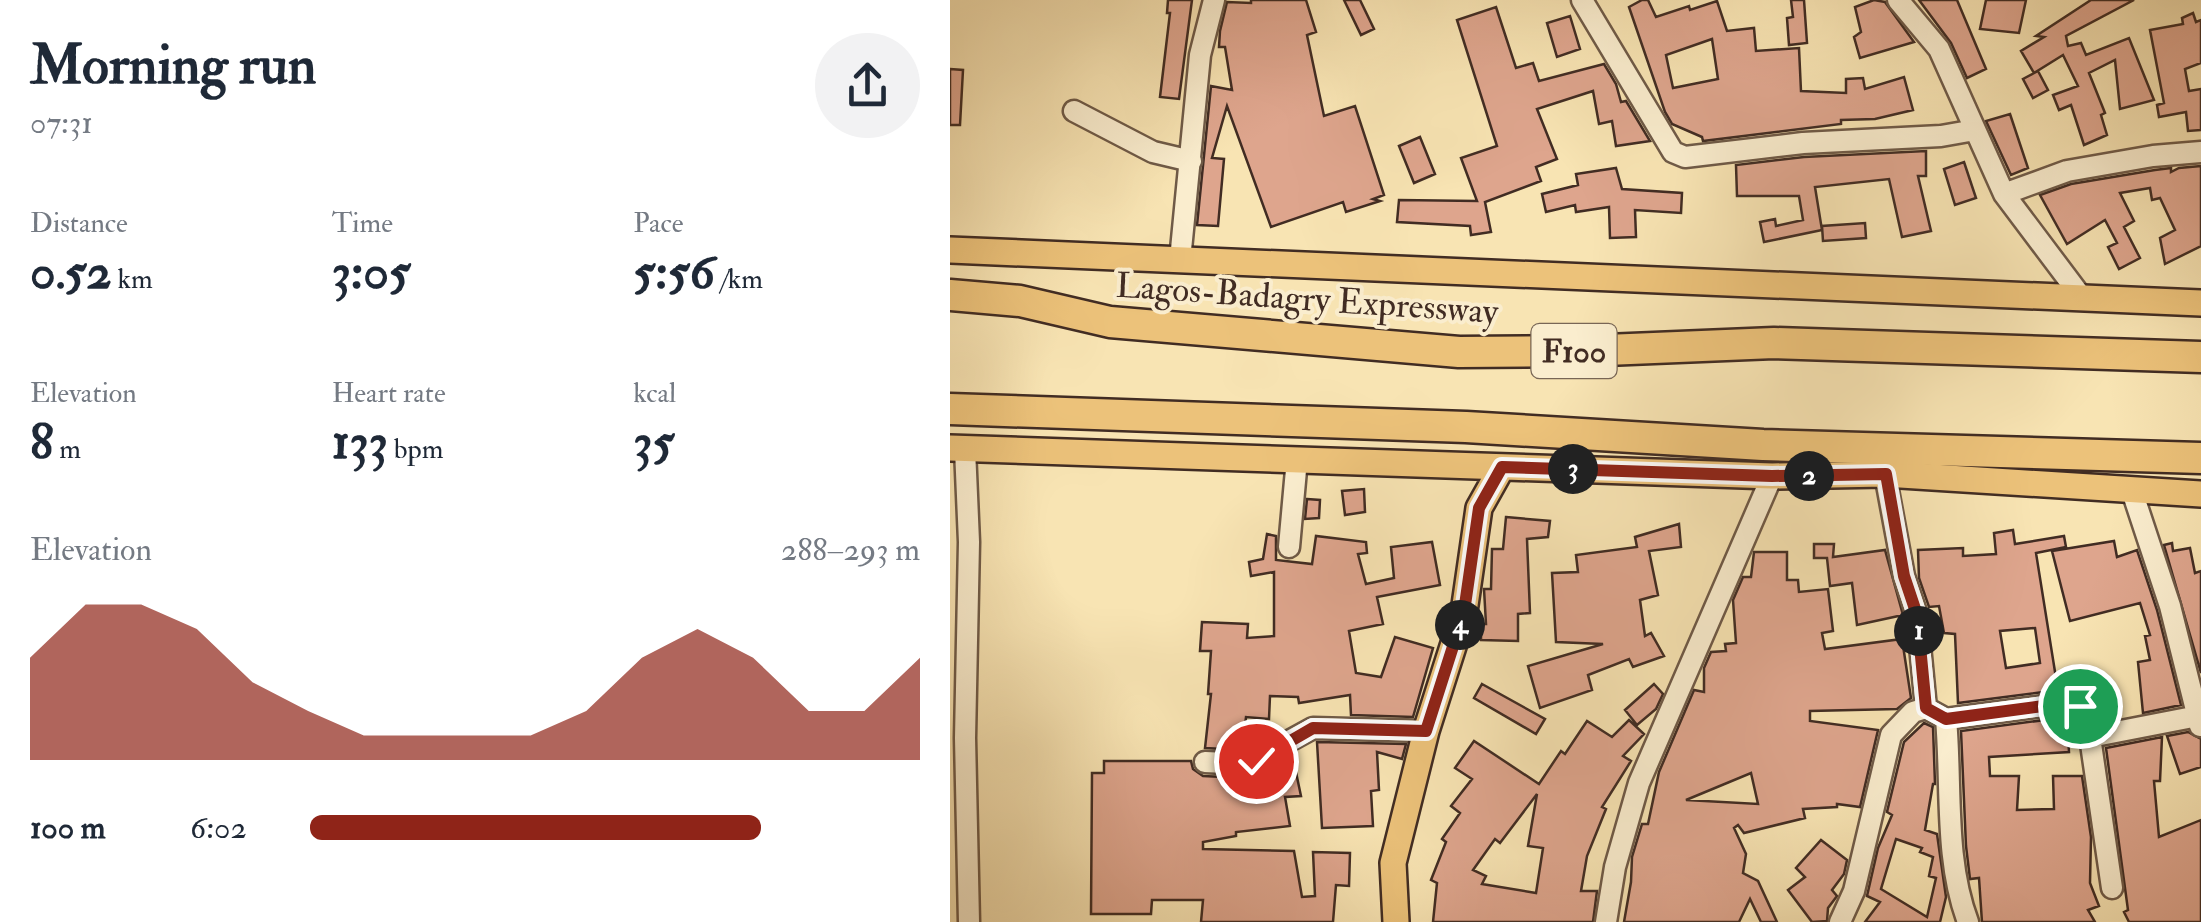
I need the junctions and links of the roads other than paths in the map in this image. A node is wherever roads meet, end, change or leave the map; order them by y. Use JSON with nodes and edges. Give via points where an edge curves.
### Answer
{"nodes":[{"id":1,"x":1214,"y":0,"type":"edge"},
{"id":2,"x":1582,"y":0,"type":"edge"},
{"id":3,"x":1898,"y":0,"type":"edge"},
{"id":4,"x":1074,"y":111,"type":"dead end"},
{"id":5,"x":1975,"y":130,"type":"junction"},
{"id":6,"x":2201,"y":152,"type":"edge"},
{"id":7,"x":1190,"y":161,"type":"junction"},
{"id":8,"x":2004,"y":194,"type":"junction"},
{"id":9,"x":950,"y":250,"type":"edge"},
{"id":10,"x":1180,"y":260,"type":"junction"},
{"id":11,"x":950,"y":295,"type":"edge"},
{"id":12,"x":2083,"y":299,"type":"junction"},
{"id":13,"x":2201,"y":303,"type":"edge"},
{"id":14,"x":2201,"y":358,"type":"edge"},
{"id":15,"x":950,"y":409,"type":"edge"},
{"id":16,"x":958,"y":448,"type":"edge"},
{"id":17,"x":2201,"y":458,"type":"edge"},
{"id":18,"x":1297,"y":459,"type":"junction"},
{"id":19,"x":1457,"y":465,"type":"junction"},
{"id":20,"x":1502,"y":467,"type":"junction"},
{"id":21,"x":1886,"y":474,"type":"junction"},
{"id":22,"x":1772,"y":476,"type":"junction"},
{"id":23,"x":2132,"y":492,"type":"junction"},
{"id":24,"x":2201,"y":494,"type":"edge"},
{"id":25,"x":1479,"y":508,"type":"junction"},
{"id":26,"x":1289,"y":546,"type":"dead end"},
{"id":27,"x":1926,"y":708,"type":"junction"},
{"id":28,"x":1946,"y":719,"type":"junction"},
{"id":29,"x":2199,"y":722,"type":"edge"},
{"id":30,"x":1426,"y":731,"type":"junction"},
{"id":31,"x":2090,"y":737,"type":"junction"},
{"id":32,"x":1205,"y":762,"type":"dead end"},
{"id":33,"x":2112,"y":888,"type":"dead end"},
{"id":34,"x":969,"y":922,"type":"edge"},
{"id":35,"x":1396,"y":922,"type":"edge"},
{"id":36,"x":1606,"y":922,"type":"edge"},
{"id":37,"x":1840,"y":922,"type":"edge"},
{"id":38,"x":1968,"y":922,"type":"edge"}],
"edges":[{"from":1,"to":7,"type":"street","via":[[1200,54]]},
{"from":2,"to":5,"type":"street","via":[[1672,152],[1685,157]]},
{"from":3,"to":5,"type":"street","via":[[1938,49]]},
{"from":4,"to":7,"type":"street","via":[[1153,152]]},
{"from":5,"to":8,"type":"street"},
{"from":6,"to":8,"type":"street","via":[[2066,170]]},
{"from":7,"to":10,"type":"street"},
{"from":8,"to":12,"type":"street"},
{"from":9,"to":10,"type":"main road","name":"Lagos-Badagry Expressway"},
{"from":10,"to":12,"type":"main road","name":"Lagos-Badagry Expressway"},
{"from":11,"to":14,"type":"highway","name":"Lagos-Badagry Expressway","number":"F100","via":[[1020,301],[1110,322],[1459,352],[1774,343]]},
{"from":12,"to":13,"type":"main road","name":"Lagos-Badagry Expressway"},
{"from":15,"to":17,"type":"highway"},
{"from":16,"to":18,"type":"main road"},
{"from":16,"to":34,"type":"street","via":[[969,542]]},
{"from":18,"to":19,"type":"main road"},
{"from":18,"to":26,"type":"street"},
{"from":19,"to":20,"type":"main road"},
{"from":19,"to":25,"type":"main road"},
{"from":20,"to":22,"type":"main road"},
{"from":20,"to":25,"type":"main road"},
{"from":21,"to":22,"type":"main road"},
{"from":21,"to":23,"type":"main road"},
{"from":21,"to":27,"type":"street","via":[[1917,615]]},
{"from":22,"to":36,"type":"street","via":[[1640,783]]},
{"from":23,"to":24,"type":"main road"},
{"from":23,"to":29,"type":"street"},
{"from":25,"to":30,"type":"main road","via":[[1464,612]]},
{"from":27,"to":28,"type":"street"},
{"from":27,"to":37,"type":"street","via":[[1890,734],[1854,891]]},
{"from":28,"to":31,"type":"street","via":[[2073,702]]},
{"from":28,"to":38,"type":"street","via":[[1947,786]]},
{"from":29,"to":31,"type":"street"},
{"from":30,"to":32,"type":"street","via":[[1313,728],[1246,764]]},
{"from":30,"to":35,"type":"main road","via":[[1392,863]]},
{"from":31,"to":33,"type":"street"}]}
